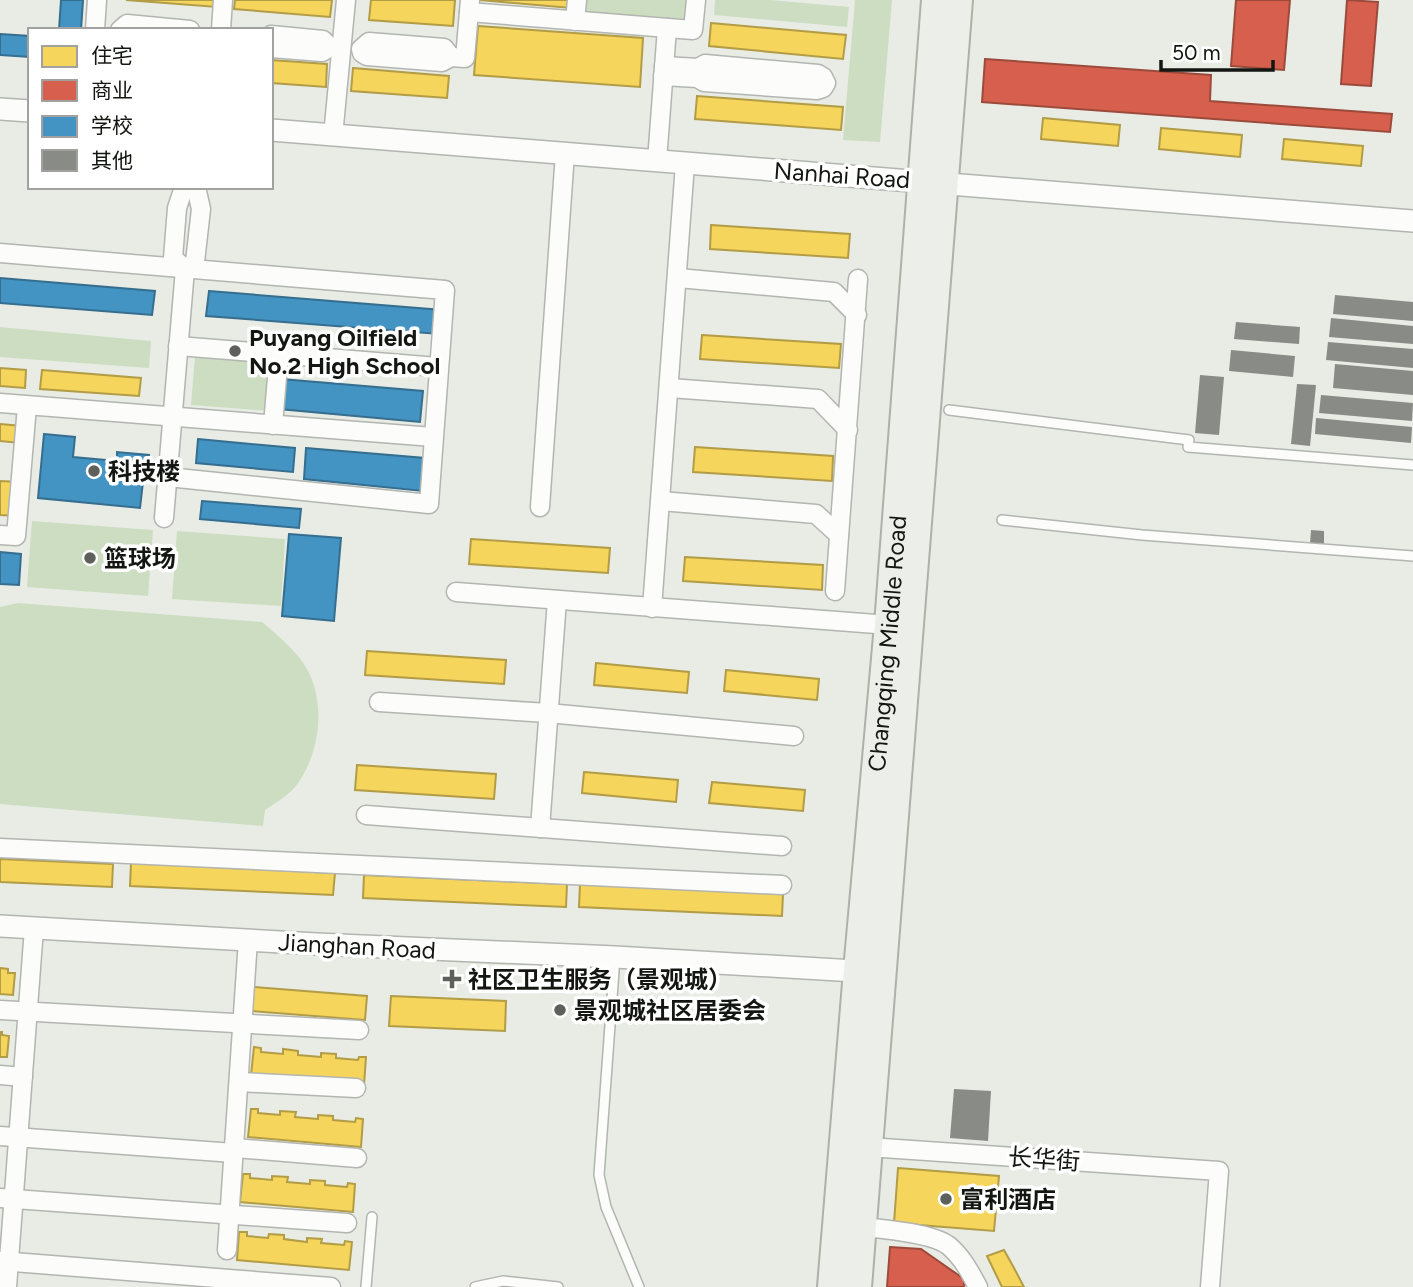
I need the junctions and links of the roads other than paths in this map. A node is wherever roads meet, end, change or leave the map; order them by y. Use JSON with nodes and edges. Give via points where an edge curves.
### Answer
{"nodes":[{"id":1,"x":97,"y":0,"type":"edge"},
{"id":2,"x":223,"y":0,"type":"edge"},
{"id":3,"x":346,"y":0,"type":"edge"},
{"id":4,"x":577,"y":0,"type":"edge"},
{"id":5,"x":696,"y":0,"type":"edge"},
{"id":6,"x":936,"y":0,"type":"edge"},
{"id":7,"x":958,"y":0,"type":"edge"},
{"id":8,"x":469,"y":6,"type":"edge"},
{"id":9,"x":576,"y":21,"type":"junction"},
{"id":10,"x":95,"y":28,"type":"edge"},
{"id":11,"x":121,"y":28,"type":"edge"},
{"id":12,"x":169,"y":28,"type":"edge"},
{"id":13,"x":220,"y":28,"type":"edge"},
{"id":14,"x":667,"y":28,"type":"junction"},
{"id":15,"x":273,"y":35,"type":"edge"},
{"id":16,"x":336,"y":47,"type":"junction"},
{"id":17,"x":273,"y":48,"type":"edge"},
{"id":18,"x":664,"y":71,"type":"junction"},
{"id":19,"x":697,"y":73,"type":"junction"},
{"id":20,"x":0,"y":109,"type":"edge"},
{"id":21,"x":28,"y":111,"type":"edge"},
{"id":22,"x":273,"y":131,"type":"edge"},
{"id":23,"x":333,"y":136,"type":"junction"},
{"id":24,"x":565,"y":153,"type":"junction"},
{"id":25,"x":656,"y":161,"type":"junction"},
{"id":26,"x":685,"y":163,"type":"junction"},
{"id":27,"x":933,"y":182,"type":"junction"},
{"id":28,"x":183,"y":189,"type":"edge"},
{"id":29,"x":196,"y":189,"type":"edge"},
{"id":30,"x":1413,"y":221,"type":"edge"},
{"id":31,"x":0,"y":253,"type":"edge"},
{"id":32,"x":184,"y":269,"type":"junction"},
{"id":33,"x":678,"y":278,"type":"junction"},
{"id":34,"x":858,"y":279,"type":"dead end"},
{"id":35,"x":857,"y":315,"type":"junction"},
{"id":36,"x":178,"y":346,"type":"junction"},
{"id":37,"x":279,"y":354,"type":"junction"},
{"id":38,"x":438,"y":367,"type":"junction"},
{"id":39,"x":670,"y":388,"type":"junction"},
{"id":40,"x":0,"y":403,"type":"edge"},
{"id":41,"x":27,"y":406,"type":"junction"},
{"id":42,"x":949,"y":410,"type":"dead end"},
{"id":43,"x":173,"y":418,"type":"junction"},
{"id":44,"x":273,"y":425,"type":"junction"},
{"id":45,"x":848,"y":430,"type":"junction"},
{"id":46,"x":433,"y":437,"type":"junction"},
{"id":47,"x":1413,"y":465,"type":"edge"},
{"id":48,"x":168,"y":477,"type":"junction"},
{"id":49,"x":661,"y":501,"type":"junction"},
{"id":50,"x":540,"y":507,"type":"dead end"},
{"id":51,"x":164,"y":518,"type":"dead end"},
{"id":52,"x":1002,"y":520,"type":"dead end"},
{"id":53,"x":0,"y":534,"type":"edge"},
{"id":54,"x":839,"y":535,"type":"junction"},
{"id":55,"x":1413,"y":556,"type":"edge"},
{"id":56,"x":835,"y":591,"type":"dead end"},
{"id":57,"x":456,"y":592,"type":"dead end"},
{"id":58,"x":556,"y":600,"type":"junction"},
{"id":59,"x":652,"y":608,"type":"junction"},
{"id":60,"x":889,"y":625,"type":"junction"},
{"id":61,"x":379,"y":702,"type":"dead end"},
{"id":62,"x":548,"y":713,"type":"junction"},
{"id":63,"x":793,"y":736,"type":"dead end"},
{"id":64,"x":366,"y":815,"type":"dead end"},
{"id":65,"x":540,"y":828,"type":"junction"},
{"id":66,"x":782,"y":846,"type":"dead end"},
{"id":67,"x":0,"y":848,"type":"edge"},
{"id":68,"x":782,"y":885,"type":"dead end"},
{"id":69,"x":0,"y":926,"type":"edge"},
{"id":70,"x":34,"y":928,"type":"junction"},
{"id":71,"x":248,"y":940,"type":"junction"},
{"id":72,"x":615,"y":957,"type":"junction"},
{"id":73,"x":869,"y":972,"type":"junction"},
{"id":74,"x":0,"y":1010,"type":"edge"},
{"id":75,"x":28,"y":1011,"type":"junction"},
{"id":76,"x":242,"y":1023,"type":"junction"},
{"id":77,"x":359,"y":1030,"type":"dead end"},
{"id":78,"x":0,"y":1075,"type":"edge"},
{"id":79,"x":23,"y":1077,"type":"junction"},
{"id":80,"x":239,"y":1082,"type":"junction"},
{"id":81,"x":356,"y":1088,"type":"dead end"},
{"id":82,"x":9,"y":1136,"type":"edge"},
{"id":83,"x":868,"y":1147,"type":"junction"},
{"id":84,"x":234,"y":1151,"type":"junction"},
{"id":85,"x":357,"y":1158,"type":"dead end"},
{"id":86,"x":7,"y":1198,"type":"edge"},
{"id":87,"x":229,"y":1214,"type":"junction"},
{"id":88,"x":372,"y":1217,"type":"dead end"},
{"id":89,"x":347,"y":1223,"type":"dead end"},
{"id":90,"x":862,"y":1227,"type":"junction"},
{"id":91,"x":227,"y":1250,"type":"dead end"},
{"id":92,"x":4,"y":1262,"type":"edge"},
{"id":93,"x":7,"y":1287,"type":"edge"},
{"id":94,"x":331,"y":1287,"type":"edge"},
{"id":95,"x":366,"y":1287,"type":"edge"},
{"id":96,"x":475,"y":1287,"type":"edge"},
{"id":97,"x":558,"y":1287,"type":"edge"},
{"id":98,"x":639,"y":1287,"type":"edge"},
{"id":99,"x":832,"y":1287,"type":"edge"},
{"id":100,"x":857,"y":1287,"type":"edge"},
{"id":101,"x":978,"y":1287,"type":"edge"},
{"id":102,"x":1210,"y":1287,"type":"edge"}],
"edges":[{"from":1,"to":10,"type":"street"},
{"from":2,"to":13,"type":"street"},
{"from":3,"to":16,"type":"street"},
{"from":4,"to":9,"type":"street"},
{"from":5,"to":14,"type":"street","via":[[693,30]]},
{"from":6,"to":27,"type":"main road","name":"Changqing Middle Road"},
{"from":7,"to":27,"type":"main road","name":"Changqing Middle Road"},
{"from":8,"to":9,"type":"street"},
{"from":8,"to":16,"type":"street","via":[[465,58],[442,62],[367,55],[361,49]]},
{"from":9,"to":14,"type":"street"},
{"from":11,"to":12,"type":"street","via":[[127,24]]},
{"from":14,"to":18,"type":"street"},
{"from":15,"to":16,"type":"street","via":[[323,40]]},
{"from":16,"to":17,"type":"street","via":[[322,52]]},
{"from":16,"to":23,"type":"street"},
{"from":18,"to":19,"type":"street"},
{"from":18,"to":25,"type":"street"},
{"from":19,"to":19,"type":"street","via":[[704,82],[817,90],[826,83],[818,74],[705,64]]},
{"from":20,"to":21,"type":"street"},
{"from":22,"to":23,"type":"street","name":"Nanhai Road"},
{"from":23,"to":24,"type":"street","name":"Nanhai Road"},
{"from":24,"to":25,"type":"street","name":"Nanhai Road"},
{"from":24,"to":50,"type":"street"},
{"from":25,"to":26,"type":"street","name":"Nanhai Road"},
{"from":26,"to":27,"type":"street","name":"Nanhai Road"},
{"from":26,"to":33,"type":"street"},
{"from":27,"to":30,"type":"street","name":"Nanhai Road"},
{"from":27,"to":60,"type":"main road","name":"Changqing Middle Road"},
{"from":27,"to":73,"type":"main road","name":"Changqing Middle Road"},
{"from":28,"to":32,"type":"street","via":[[173,258]]},
{"from":29,"to":32,"type":"street","via":[[201,209],[195,262]]},
{"from":31,"to":32,"type":"street"},
{"from":32,"to":36,"type":"street"},
{"from":32,"to":38,"type":"street","via":[[445,290]]},
{"from":33,"to":35,"type":"street","via":[[834,292]]},
{"from":33,"to":39,"type":"street"},
{"from":34,"to":35,"type":"street"},
{"from":35,"to":45,"type":"street"},
{"from":36,"to":37,"type":"street"},
{"from":36,"to":43,"type":"street"},
{"from":37,"to":38,"type":"street"},
{"from":37,"to":44,"type":"street"},
{"from":38,"to":46,"type":"street"},
{"from":39,"to":45,"type":"street","via":[[818,399]]},
{"from":39,"to":49,"type":"street"},
{"from":40,"to":41,"type":"street"},
{"from":41,"to":43,"type":"street"},
{"from":41,"to":53,"type":"street","via":[[16,536]]},
{"from":42,"to":47,"type":"lane","via":[[1189,440],[1188,447]]},
{"from":43,"to":44,"type":"street"},
{"from":43,"to":48,"type":"street"},
{"from":44,"to":46,"type":"street"},
{"from":45,"to":54,"type":"street"},
{"from":46,"to":48,"type":"street","via":[[429,504]]},
{"from":48,"to":51,"type":"street"},
{"from":49,"to":54,"type":"street","via":[[816,514]]},
{"from":49,"to":59,"type":"street"},
{"from":52,"to":55,"type":"lane"},
{"from":54,"to":56,"type":"street"},
{"from":57,"to":58,"type":"street"},
{"from":58,"to":59,"type":"street"},
{"from":58,"to":62,"type":"street"},
{"from":59,"to":60,"type":"street"},
{"from":60,"to":73,"type":"main road","name":"Changqing Middle Road"},
{"from":61,"to":62,"type":"street"},
{"from":62,"to":63,"type":"street"},
{"from":62,"to":65,"type":"street"},
{"from":64,"to":65,"type":"street"},
{"from":65,"to":66,"type":"street"},
{"from":67,"to":68,"type":"street"},
{"from":69,"to":70,"type":"street","name":"Jianghan Road"},
{"from":70,"to":71,"type":"street","name":"Jianghan Road"},
{"from":70,"to":75,"type":"street"},
{"from":71,"to":72,"type":"street","name":"Jianghan Road"},
{"from":71,"to":76,"type":"street"},
{"from":72,"to":73,"type":"street","name":"Jianghan Road"},
{"from":72,"to":98,"type":"lane","via":[[599,1175],[606,1207]]},
{"from":73,"to":83,"type":"main road","name":"Changqing Middle Road"},
{"from":73,"to":99,"type":"main road","name":"Changqing Middle Road"},
{"from":74,"to":75,"type":"street"},
{"from":75,"to":76,"type":"street"},
{"from":75,"to":79,"type":"street"},
{"from":76,"to":77,"type":"street"},
{"from":76,"to":80,"type":"street"},
{"from":78,"to":79,"type":"street"},
{"from":79,"to":82,"type":"street"},
{"from":80,"to":81,"type":"street"},
{"from":80,"to":84,"type":"street"},
{"from":82,"to":84,"type":"street"},
{"from":82,"to":86,"type":"street"},
{"from":83,"to":90,"type":"main road","name":"Changqing Middle Road"},
{"from":83,"to":102,"type":"street","name":"长华街","via":[[1219,1171]]},
{"from":84,"to":85,"type":"street"},
{"from":84,"to":87,"type":"street"},
{"from":86,"to":87,"type":"street"},
{"from":86,"to":92,"type":"street"},
{"from":87,"to":89,"type":"street"},
{"from":87,"to":91,"type":"street"},
{"from":88,"to":95,"type":"lane"},
{"from":90,"to":100,"type":"main road","name":"Changqing Middle Road"},
{"from":90,"to":101,"type":"street","via":[[912,1233],[946,1244]]},
{"from":92,"to":93,"type":"street"},
{"from":92,"to":94,"type":"street"},
{"from":96,"to":97,"type":"lane","via":[[503,1281]]}]}
